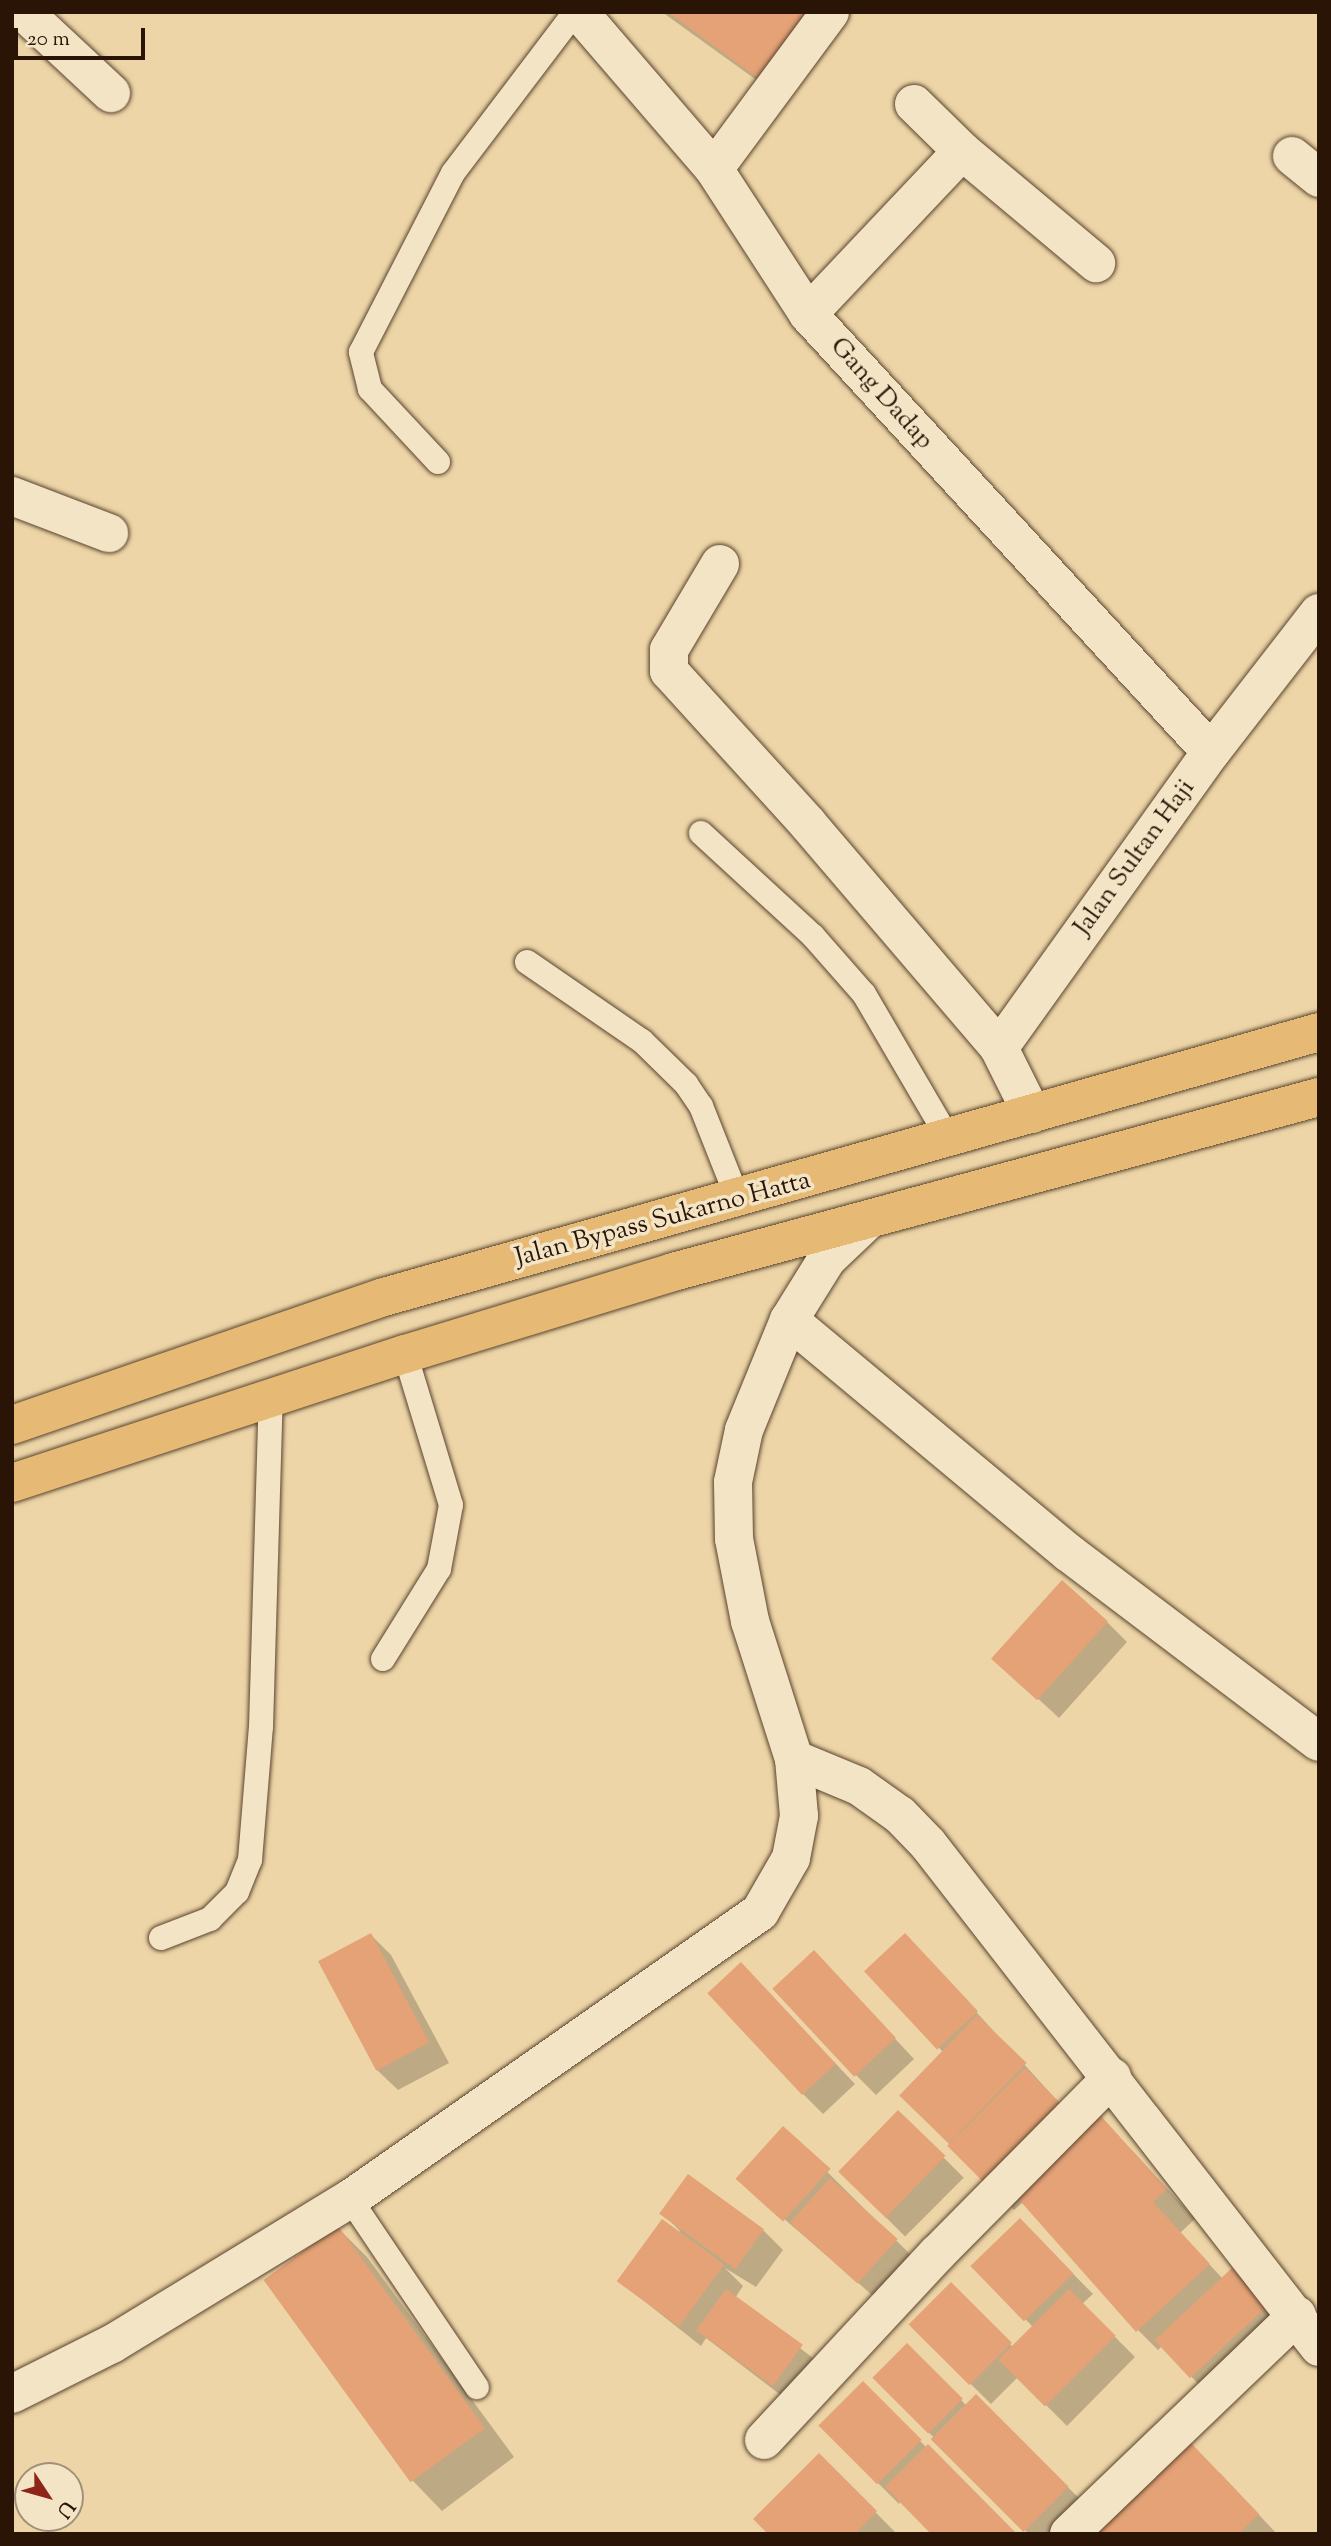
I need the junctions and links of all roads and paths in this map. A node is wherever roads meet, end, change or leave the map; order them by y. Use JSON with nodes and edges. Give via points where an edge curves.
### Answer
{"nodes":[{"id":1,"x":24,"y":12,"type":"edge"},
{"id":2,"x":577,"y":12,"type":"edge"},
{"id":3,"x":830,"y":12,"type":"edge"},
{"id":4,"x":111,"y":93,"type":"dead end"},
{"id":5,"x":914,"y":104,"type":"dead end"},
{"id":6,"x":962,"y":151,"type":"junction"},
{"id":7,"x":714,"y":169,"type":"junction"},
{"id":8,"x":1096,"y":263,"type":"dead end"},
{"id":9,"x":808,"y":314,"type":"junction"},
{"id":10,"x":438,"y":462,"type":"dead end"},
{"id":11,"x":12,"y":496,"type":"edge"},
{"id":12,"x":109,"y":533,"type":"dead end"},
{"id":13,"x":720,"y":564,"type":"dead end"},
{"id":14,"x":1319,"y":613,"type":"edge"},
{"id":15,"x":1211,"y":752,"type":"junction"},
{"id":16,"x":701,"y":832,"type":"dead end"},
{"id":17,"x":527,"y":962,"type":"dead end"},
{"id":18,"x":1319,"y":1032,"type":"edge"},
{"id":19,"x":999,"y":1048,"type":"junction"},
{"id":20,"x":1319,"y":1097,"type":"edge"},
{"id":21,"x":1032,"y":1114,"type":"junction"},
{"id":22,"x":948,"y":1138,"type":"junction"},
{"id":23,"x":737,"y":1197,"type":"junction"},
{"id":24,"x":865,"y":1223,"type":"junction"},
{"id":25,"x":789,"y":1320,"type":"junction"},
{"id":26,"x":405,"y":1354,"type":"junction"},
{"id":27,"x":271,"y":1398,"type":"junction"},
{"id":28,"x":12,"y":1425,"type":"edge"},
{"id":29,"x":12,"y":1483,"type":"edge"},
{"id":30,"x":383,"y":1659,"type":"dead end"},
{"id":31,"x":1319,"y":1742,"type":"edge"},
{"id":32,"x":794,"y":1759,"type":"junction"},
{"id":33,"x":161,"y":1938,"type":"dead end"},
{"id":34,"x":1112,"y":2077,"type":"junction"},
{"id":35,"x":350,"y":2199,"type":"junction"},
{"id":36,"x":1297,"y":2315,"type":"junction"},
{"id":37,"x":1319,"y":2347,"type":"edge"},
{"id":38,"x":477,"y":2387,"type":"dead end"},
{"id":39,"x":12,"y":2394,"type":"edge"},
{"id":40,"x":764,"y":2440,"type":"dead end"},
{"id":41,"x":1069,"y":2534,"type":"edge"}],
"edges":[{"from":1,"to":4,"type":"street"},
{"from":2,"to":7,"type":"street","name":"Gang Dadap"},
{"from":2,"to":10,"type":"lane","via":[[453,173],[361,352],[370,388]]},
{"from":3,"to":7,"type":"street"},
{"from":5,"to":6,"type":"street"},
{"from":6,"to":8,"type":"street"},
{"from":6,"to":9,"type":"street"},
{"from":7,"to":9,"type":"street","name":"Gang Dadap"},
{"from":9,"to":15,"type":"street","name":"Gang Dadap"},
{"from":11,"to":12,"type":"street"},
{"from":13,"to":19,"type":"street","via":[[668,650],[669,670]]},
{"from":14,"to":15,"type":"street","name":"Jalan Sultan Haji"},
{"from":15,"to":19,"type":"street","name":"Jalan Sultan Haji"},
{"from":16,"to":22,"type":"lane","via":[[813,936],[864,995]]},
{"from":17,"to":23,"type":"lane","via":[[642,1041],[686,1084],[701,1106]]},
{"from":18,"to":21,"type":"highway","name":"Jalan Bypass Sukarno Hatta"},
{"from":19,"to":21,"type":"street"},
{"from":20,"to":24,"type":"highway","name":"Jalan Bypass Sukarno Hatta"},
{"from":21,"to":22,"type":"highway","name":"Jalan Bypass Sukarno Hatta"},
{"from":22,"to":23,"type":"highway","name":"Jalan Bypass Sukarno Hatta"},
{"from":23,"to":28,"type":"highway","name":"Jalan Bypass Sukarno Hatta","via":[[384,1297]]},
{"from":24,"to":25,"type":"street","via":[[827,1259]]},
{"from":24,"to":26,"type":"highway","name":"Jalan Bypass Sukarno Hatta","via":[[673,1272]]},
{"from":25,"to":31,"type":"street","via":[[1069,1553]]},
{"from":25,"to":32,"type":"street","via":[[744,1430],[733,1482],[734,1539],[750,1621]]},
{"from":26,"to":27,"type":"highway","name":"Jalan Bypass Sukarno Hatta"},
{"from":26,"to":30,"type":"lane","via":[[451,1505],[439,1569]]},
{"from":27,"to":29,"type":"highway","name":"Jalan Bypass Sukarno Hatta"},
{"from":27,"to":33,"type":"lane","via":[[261,1727],[250,1860],[237,1892],[210,1919]]},
{"from":32,"to":34,"type":"street","via":[[859,1786],[900,1815]]},
{"from":32,"to":35,"type":"street","via":[[799,1816],[791,1858],[760,1912]]},
{"from":34,"to":36,"type":"street"},
{"from":34,"to":40,"type":"street","via":[[937,2254]]},
{"from":35,"to":38,"type":"lane"},
{"from":35,"to":39,"type":"street","via":[[113,2344]]},
{"from":36,"to":37,"type":"street"},
{"from":36,"to":41,"type":"street"}]}
